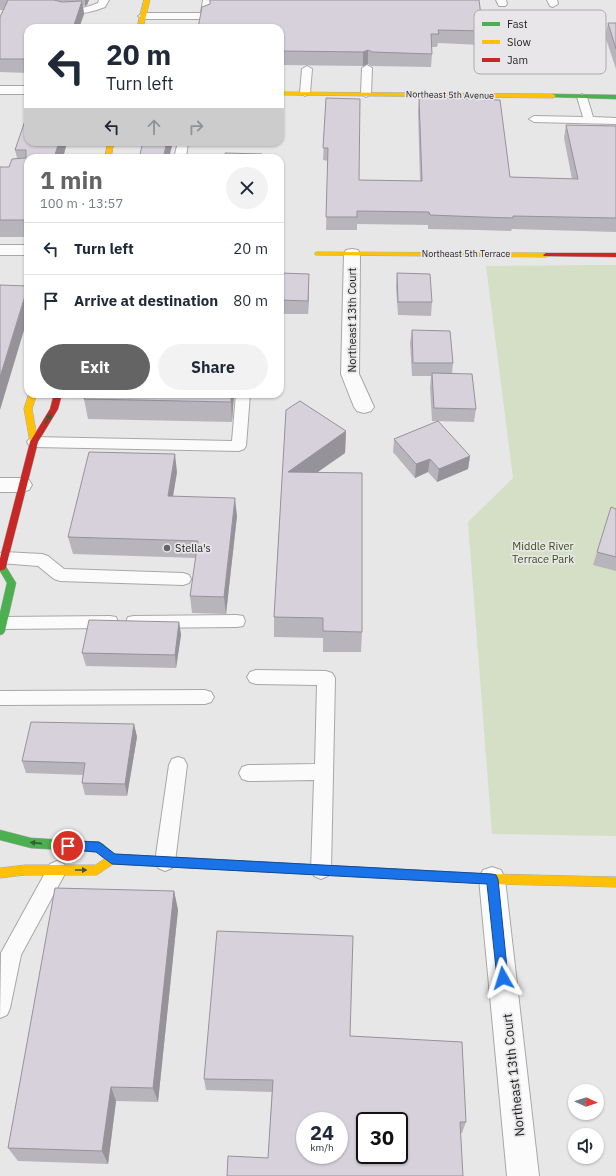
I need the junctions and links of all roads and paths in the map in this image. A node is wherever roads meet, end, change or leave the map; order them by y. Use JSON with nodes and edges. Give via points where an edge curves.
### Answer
{"nodes":[{"id":1,"x":45,"y":0,"type":"edge"},
{"id":2,"x":104,"y":0,"type":"edge"},
{"id":3,"x":147,"y":0,"type":"edge"},
{"id":4,"x":238,"y":1,"type":"edge"},
{"id":5,"x":143,"y":16,"type":"junction"},
{"id":6,"x":141,"y":24,"type":"edge"},
{"id":7,"x":367,"y":68,"type":"dead end"},
{"id":8,"x":307,"y":69,"type":"dead end"},
{"id":9,"x":0,"y":90,"type":"edge"},
{"id":10,"x":24,"y":90,"type":"edge"},
{"id":11,"x":284,"y":93,"type":"dead end"},
{"id":12,"x":305,"y":93,"type":"junction"},
{"id":13,"x":366,"y":94,"type":"junction"},
{"id":14,"x":582,"y":97,"type":"junction"},
{"id":15,"x":616,"y":97,"type":"edge"},
{"id":16,"x":534,"y":120,"type":"dead end"},
{"id":17,"x":589,"y":120,"type":"junction"},
{"id":18,"x":616,"y":121,"type":"edge"},
{"id":19,"x":0,"y":250,"type":"edge"},
{"id":20,"x":24,"y":250,"type":"edge"},
{"id":21,"x":316,"y":254,"type":"dead end"},
{"id":22,"x":352,"y":254,"type":"junction"},
{"id":23,"x":616,"y":255,"type":"edge"},
{"id":24,"x":32,"y":398,"type":"edge"},
{"id":25,"x":57,"y":398,"type":"edge"},
{"id":26,"x":244,"y":398,"type":"edge"},
{"id":27,"x":364,"y":407,"type":"dead end"},
{"id":28,"x":34,"y":442,"type":"junction"},
{"id":29,"x":0,"y":485,"type":"edge"},
{"id":30,"x":22,"y":485,"type":"junction"},
{"id":31,"x":2,"y":564,"type":"edge"},
{"id":32,"x":183,"y":578,"type":"dead end"},
{"id":33,"x":237,"y":620,"type":"dead end"},
{"id":34,"x":1,"y":627,"type":"edge"},
{"id":35,"x":256,"y":677,"type":"dead end"},
{"id":36,"x":205,"y":697,"type":"dead end"},
{"id":37,"x":0,"y":698,"type":"edge"},
{"id":38,"x":178,"y":765,"type":"dead end"},
{"id":39,"x":323,"y":772,"type":"junction"},
{"id":40,"x":248,"y":773,"type":"dead end"},
{"id":41,"x":0,"y":835,"type":"edge"},
{"id":42,"x":112,"y":859,"type":"junction"},
{"id":43,"x":165,"y":862,"type":"junction"},
{"id":44,"x":57,"y":870,"type":"junction"},
{"id":45,"x":321,"y":870,"type":"junction"},
{"id":46,"x":0,"y":873,"type":"edge"},
{"id":47,"x":492,"y":879,"type":"junction"},
{"id":48,"x":616,"y":882,"type":"edge"},
{"id":49,"x":0,"y":1008,"type":"edge"},
{"id":50,"x":523,"y":1176,"type":"edge"}],
"edges":[{"from":1,"to":2,"type":"lane","via":[[43,6],[54,11],[89,11],[102,5]]},
{"from":3,"to":5,"type":"street"},
{"from":4,"to":5,"type":"lane","via":[[207,1],[205,16]]},
{"from":5,"to":6,"type":"street"},
{"from":7,"to":13,"type":"lane"},
{"from":8,"to":12,"type":"lane"},
{"from":9,"to":10,"type":"street"},
{"from":11,"to":12,"type":"street","name":"Northeast 5th Avenue"},
{"from":12,"to":13,"type":"street","name":"Northeast 5th Avenue"},
{"from":13,"to":14,"type":"street","name":"Northeast 5th Avenue"},
{"from":14,"to":15,"type":"street","name":"Northeast 5th Avenue"},
{"from":14,"to":17,"type":"lane"},
{"from":16,"to":17,"type":"lane"},
{"from":17,"to":18,"type":"lane"},
{"from":19,"to":20,"type":"street"},
{"from":21,"to":22,"type":"street","name":"Northeast 5th Terrace"},
{"from":22,"to":23,"type":"street","name":"Northeast 5th Terrace"},
{"from":22,"to":27,"type":"street","name":"Northeast 13th Court","via":[[350,374]]},
{"from":24,"to":28,"type":"street","via":[[28,409]]},
{"from":28,"to":25,"type":"street","one_way":true,"via":[[54,409]]},
{"from":26,"to":28,"type":"lane","via":[[239,446]]},
{"from":28,"to":30,"type":"street"},
{"from":29,"to":30,"type":"street"},
{"from":30,"to":31,"type":"street"},
{"from":31,"to":32,"type":"lane","via":[[42,560],[60,575]]},
{"from":31,"to":34,"type":"street","via":[[12,583]]},
{"from":33,"to":34,"type":"lane"},
{"from":35,"to":39,"type":"lane","via":[[326,678]]},
{"from":36,"to":37,"type":"lane"},
{"from":38,"to":43,"type":"lane"},
{"from":39,"to":40,"type":"lane"},
{"from":39,"to":45,"type":"lane"},
{"from":42,"to":41,"type":"street","one_way":true,"via":[[99,847],[31,843]]},
{"from":42,"to":43,"type":"street"},
{"from":44,"to":42,"type":"street","one_way":true,"via":[[97,870]]},
{"from":43,"to":45,"type":"street"},
{"from":44,"to":46,"type":"street"},
{"from":44,"to":49,"type":"lane","via":[[11,953]]},
{"from":45,"to":47,"type":"street"},
{"from":47,"to":48,"type":"street"},
{"from":47,"to":50,"type":"street","name":"Northeast 13th Court"}]}
